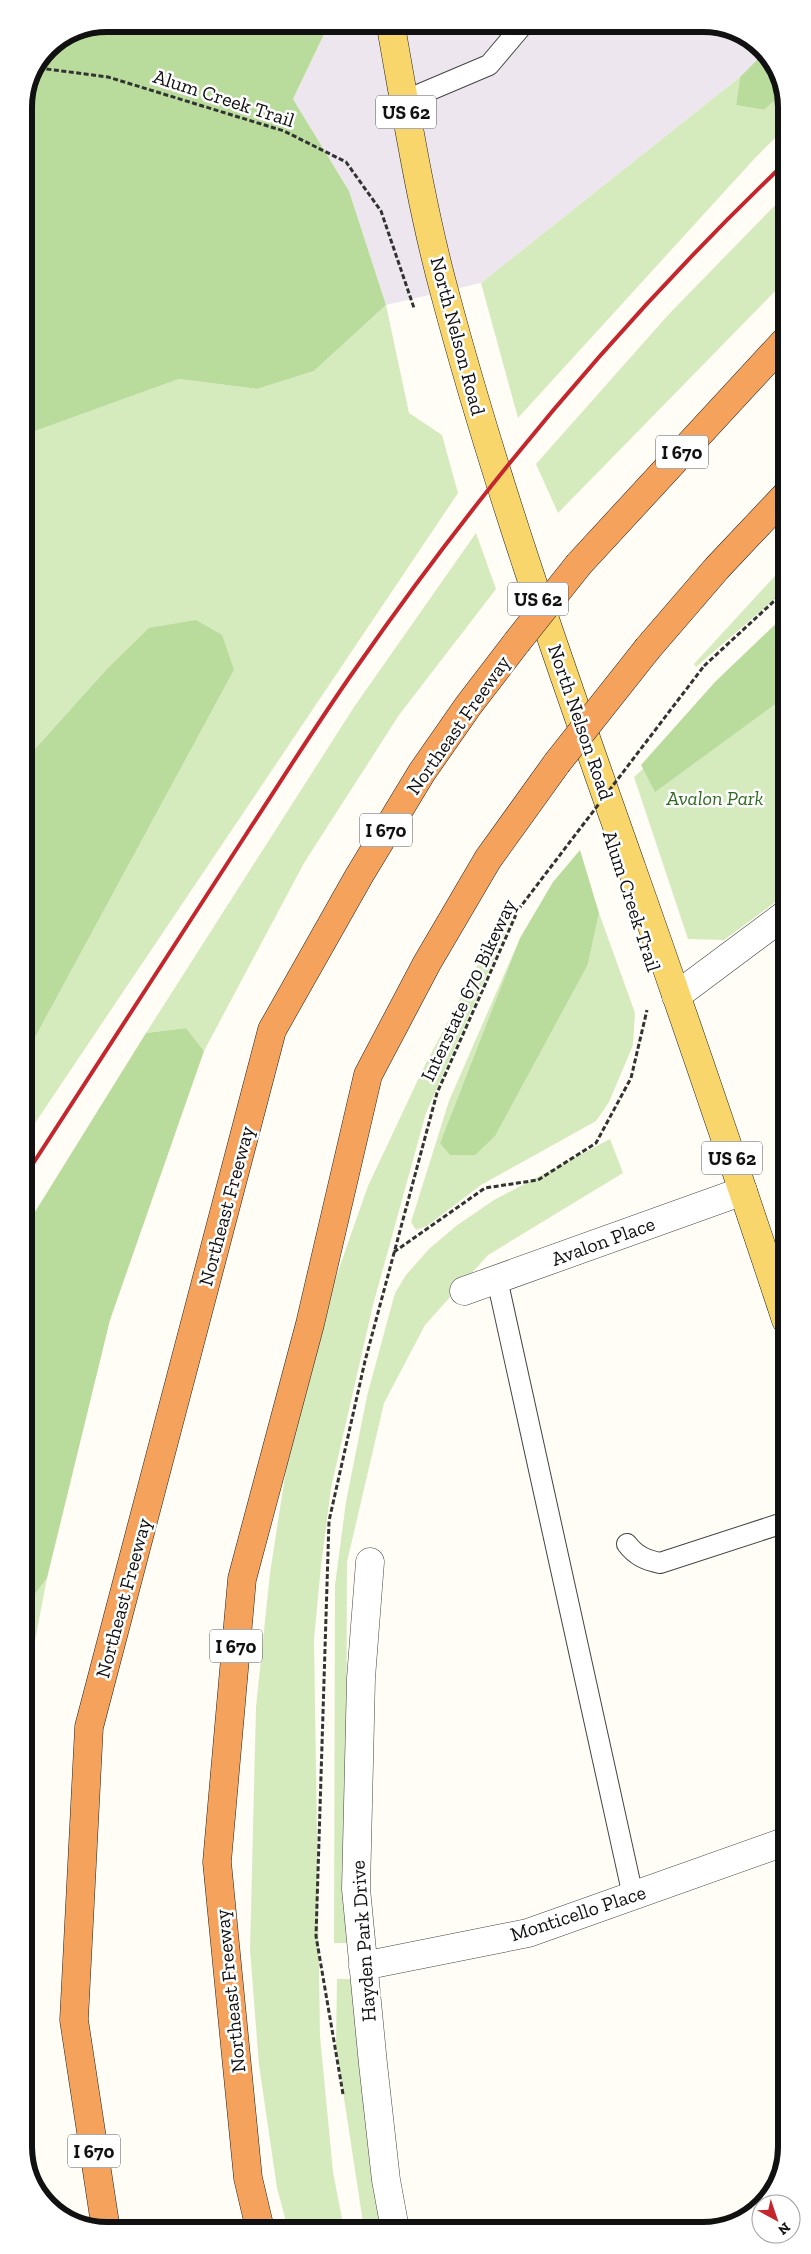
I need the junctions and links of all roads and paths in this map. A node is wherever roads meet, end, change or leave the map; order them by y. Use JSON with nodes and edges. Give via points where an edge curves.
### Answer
{"nodes":[{"id":1,"x":392,"y":33,"type":"edge"},
{"id":2,"x":516,"y":33,"type":"edge"},
{"id":3,"x":44,"y":69,"type":"edge"},
{"id":4,"x":404,"y":101,"type":"junction"},
{"id":5,"x":415,"y":310,"type":"dead end"},
{"id":6,"x":778,"y":349,"type":"edge"},
{"id":7,"x":778,"y":503,"type":"edge"},
{"id":8,"x":778,"y":597,"type":"edge"},
{"id":9,"x":588,"y":812,"type":"dead end"},
{"id":10,"x":591,"y":821,"type":"dead end"},
{"id":11,"x":778,"y":920,"type":"edge"},
{"id":12,"x":676,"y":996,"type":"junction"},
{"id":13,"x":649,"y":1002,"type":"dead end"},
{"id":14,"x":743,"y":1191,"type":"junction"},
{"id":15,"x":394,"y":1252,"type":"joint"},
{"id":16,"x":497,"y":1279,"type":"junction"},
{"id":17,"x":464,"y":1291,"type":"dead end"},
{"id":18,"x":778,"y":1296,"type":"edge"},
{"id":19,"x":778,"y":1525,"type":"edge"},
{"id":20,"x":627,"y":1544,"type":"dead end"},
{"id":21,"x":370,"y":1562,"type":"dead end"},
{"id":22,"x":778,"y":1844,"type":"edge"},
{"id":23,"x":633,"y":1896,"type":"junction"},
{"id":24,"x":363,"y":1966,"type":"junction"},
{"id":25,"x":82,"y":2072,"type":"junction"},
{"id":26,"x":88,"y":2219,"type":"edge"},
{"id":27,"x":105,"y":2221,"type":"edge"},
{"id":28,"x":258,"y":2221,"type":"edge"},
{"id":29,"x":394,"y":2221,"type":"edge"}],
"edges":[{"from":1,"to":4,"type":"main road","name":"North Nelson Road","number":"US 62"},
{"from":2,"to":4,"type":"lane","via":[[489,65]]},
{"from":3,"to":5,"type":"path","name":"Alum Creek Trail","via":[[108,77],[284,131],[346,162],[381,210]]},
{"from":4,"to":12,"type":"main road","name":"North Nelson Road","number":"US 62","via":[[444,293],[497,475],[586,742]]},
{"from":6,"to":25,"type":"highway","name":"Northeast Freeway","number":"I 670","bridge":true,"via":[[579,564],[468,706],[422,772],[358,876],[272,1030],[89,1727],[74,2020]]},
{"from":7,"to":28,"type":"highway","name":"Northeast Freeway","number":"I 670","bridge":true,"via":[[648,648],[557,763],[488,859],[368,1074],[310,1324],[242,1579],[217,1862],[248,2178]]},
{"from":8,"to":15,"type":"path","name":"Interstate 670 Bikeway","bridge":true,"via":[[704,666],[518,910],[437,1093]]},
{"from":9,"to":10,"type":"path","name":"Alum Creek Trail"},
{"from":11,"to":12,"type":"street"},
{"from":12,"to":14,"type":"main road","name":"North Nelson Road","number":"US 62"},
{"from":13,"to":15,"type":"path","name":"Alum Creek Trail","via":[[631,1078],[596,1143],[538,1180],[485,1188]]},
{"from":14,"to":16,"type":"street","name":"Avalon Place"},
{"from":14,"to":18,"type":"main road","name":"North Nelson Road","number":"US 62"},
{"from":16,"to":17,"type":"street","name":"Avalon Place"},
{"from":16,"to":23,"type":"lane"},
{"from":19,"to":20,"type":"lane","via":[[660,1563],[646,1560]]},
{"from":21,"to":24,"type":"street","name":"Hayden Park Drive","via":[[362,1678],[356,1889]]},
{"from":22,"to":23,"type":"street","name":"Monticello Place"},
{"from":23,"to":24,"type":"street","name":"Monticello Place","via":[[528,1933]]},
{"from":24,"to":29,"type":"street","name":"Hayden Park Drive","via":[[385,2170]]},
{"from":25,"to":26,"type":"highway"},
{"from":25,"to":27,"type":"highway","name":"Northeast Freeway","number":"I 670"}]}
